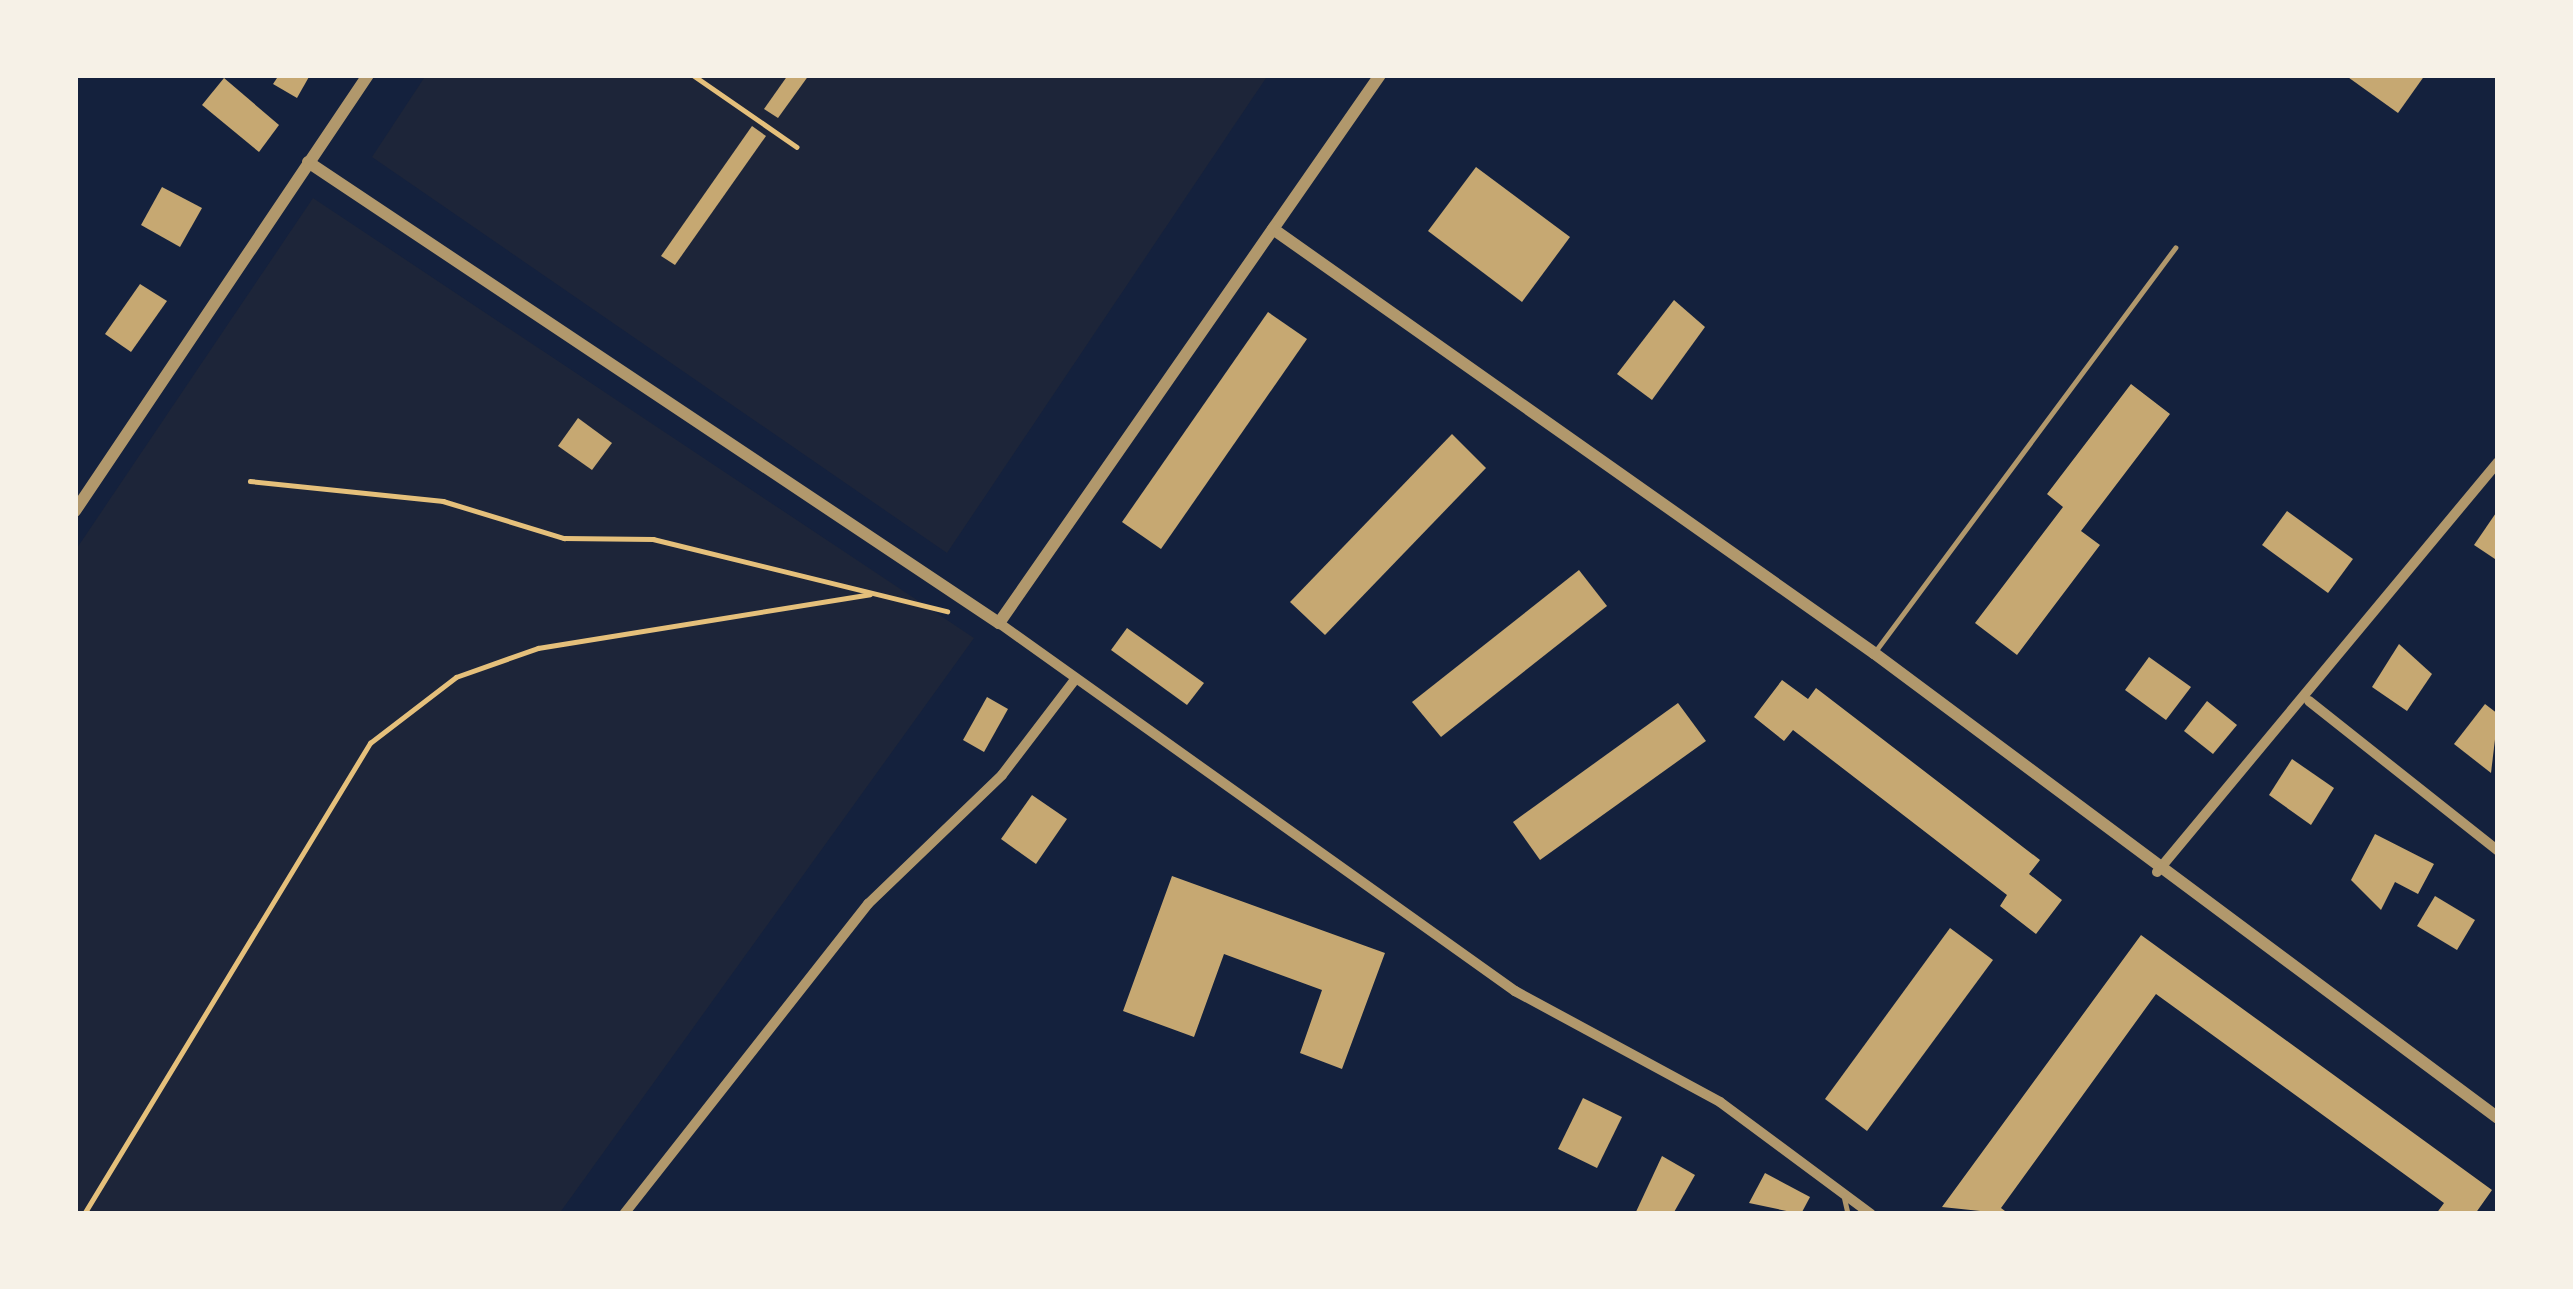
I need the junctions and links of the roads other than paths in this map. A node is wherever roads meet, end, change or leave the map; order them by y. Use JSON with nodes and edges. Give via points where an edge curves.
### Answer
{"nodes":[{"id":1,"x":368,"y":75,"type":"edge"},
{"id":2,"x":1380,"y":75,"type":"edge"},
{"id":3,"x":308,"y":162,"type":"junction"},
{"id":4,"x":1273,"y":229,"type":"junction"},
{"id":5,"x":2175,"y":248,"type":"dead end"},
{"id":6,"x":2498,"y":461,"type":"edge"},
{"id":7,"x":75,"y":512,"type":"edge"},
{"id":8,"x":999,"y":623,"type":"junction"},
{"id":9,"x":1874,"y":653,"type":"junction"},
{"id":10,"x":1073,"y":682,"type":"junction"},
{"id":11,"x":2309,"y":701,"type":"junction"},
{"id":12,"x":2498,"y":851,"type":"edge"},
{"id":13,"x":2157,"y":872,"type":"junction"},
{"id":14,"x":2498,"y":1118,"type":"edge"},
{"id":15,"x":1844,"y":1196,"type":"junction"},
{"id":16,"x":624,"y":1214,"type":"edge"},
{"id":17,"x":1848,"y":1214,"type":"edge"},
{"id":18,"x":1870,"y":1214,"type":"edge"}],
"edges":[{"from":1,"to":3,"type":"street"},
{"from":2,"to":4,"type":"street"},
{"from":3,"to":7,"type":"street"},
{"from":3,"to":8,"type":"street"},
{"from":4,"to":8,"type":"street"},
{"from":4,"to":9,"type":"street"},
{"from":5,"to":9,"type":"lane"},
{"from":6,"to":11,"type":"street"},
{"from":8,"to":10,"type":"street"},
{"from":9,"to":13,"type":"street"},
{"from":10,"to":15,"type":"street","via":[[1515,991],[1720,1102]]},
{"from":10,"to":16,"type":"street","via":[[1002,776],[868,904]]},
{"from":11,"to":12,"type":"street"},
{"from":11,"to":13,"type":"street"},
{"from":13,"to":14,"type":"street"},
{"from":15,"to":17,"type":"lane"},
{"from":15,"to":18,"type":"street"}]}
